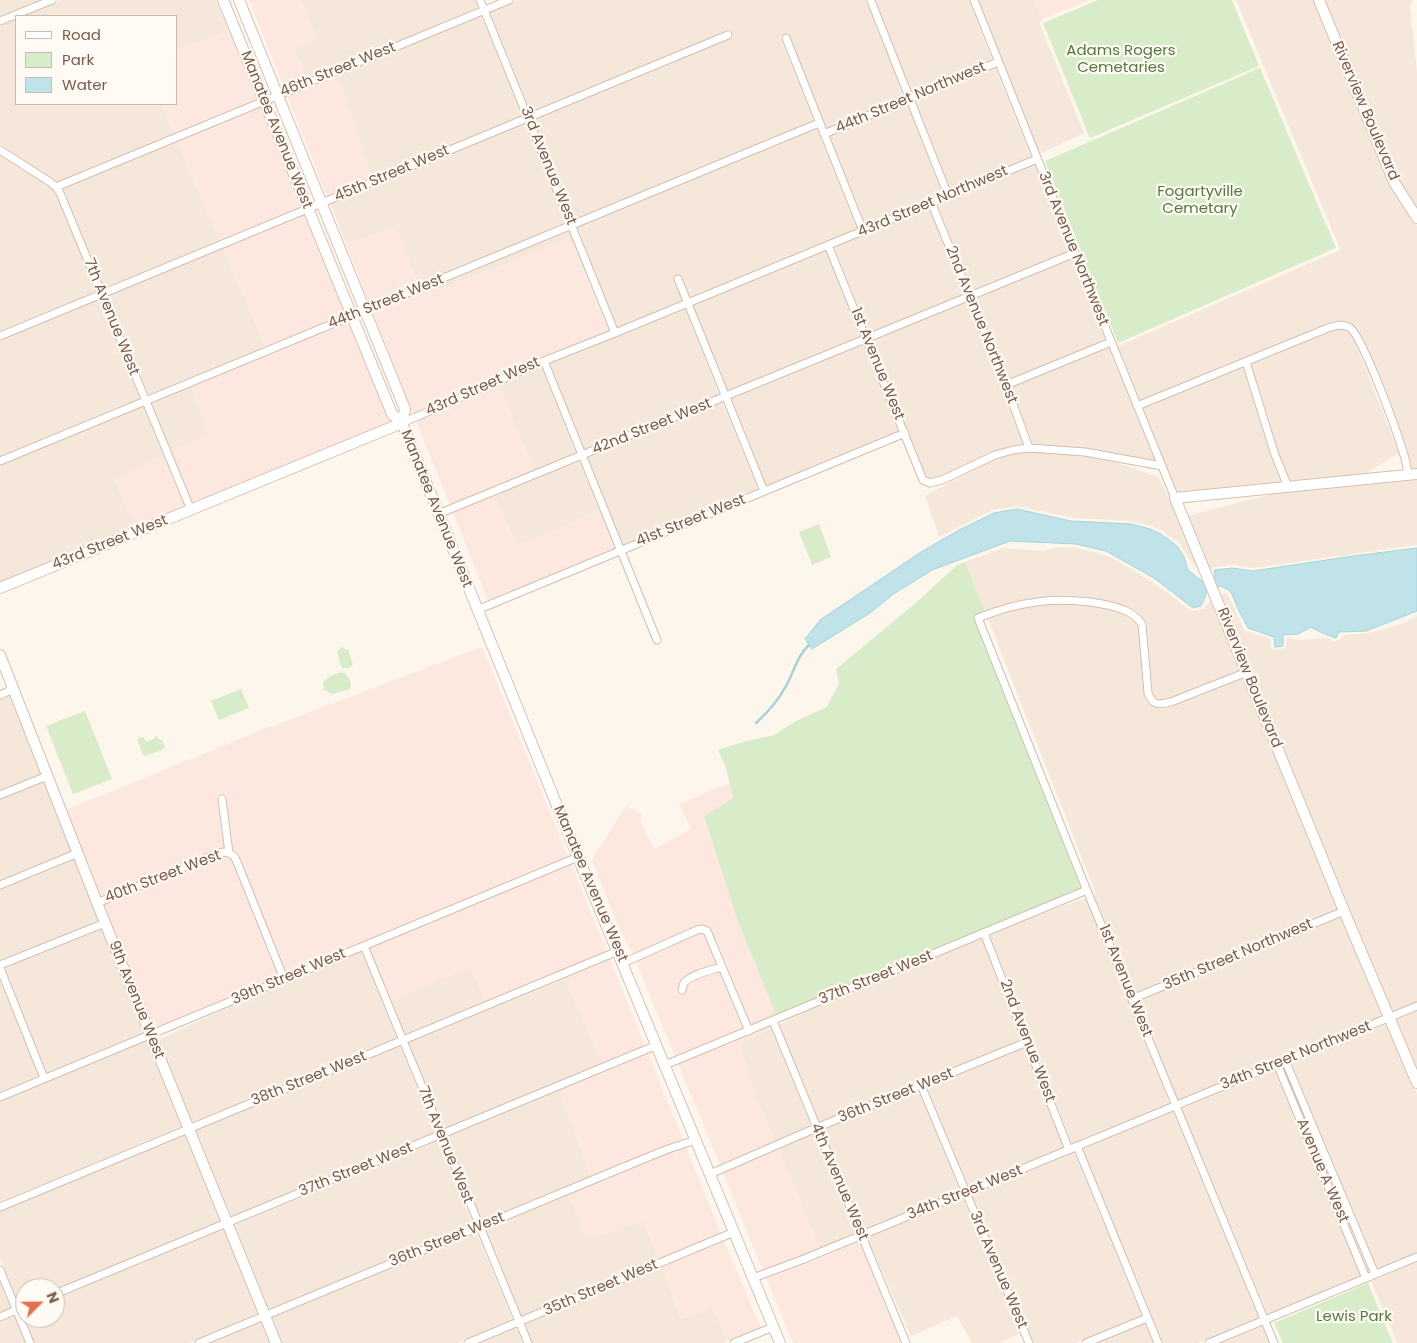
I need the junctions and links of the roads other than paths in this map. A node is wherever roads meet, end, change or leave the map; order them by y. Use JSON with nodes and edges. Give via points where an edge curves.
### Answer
{"nodes":[{"id":1,"x":52,"y":0,"type":"edge"},
{"id":2,"x":223,"y":0,"type":"edge"},
{"id":3,"x":239,"y":0,"type":"edge"},
{"id":4,"x":480,"y":0,"type":"edge"},
{"id":5,"x":509,"y":0,"type":"edge"},
{"id":6,"x":974,"y":0,"type":"edge"},
{"id":7,"x":1319,"y":0,"type":"edge"},
{"id":8,"x":870,"y":1,"type":"edge"},
{"id":9,"x":484,"y":10,"type":"junction"},
{"id":10,"x":17,"y":15,"type":"edge"},
{"id":11,"x":15,"y":16,"type":"edge"},
{"id":12,"x":0,"y":22,"type":"edge"},
{"id":13,"x":728,"y":35,"type":"dead end"},
{"id":14,"x":786,"y":38,"type":"dead end"},
{"id":15,"x":998,"y":62,"type":"junction"},
{"id":16,"x":278,"y":95,"type":"junction"},
{"id":17,"x":910,"y":99,"type":"junction"},
{"id":18,"x":264,"y":101,"type":"junction"},
{"id":19,"x":528,"y":118,"type":"junction"},
{"id":20,"x":819,"y":122,"type":"junction"},
{"id":21,"x":824,"y":134,"type":"junction"},
{"id":22,"x":772,"y":142,"type":"joint"},
{"id":23,"x":0,"y":150,"type":"edge"},
{"id":24,"x":1037,"y":158,"type":"junction"},
{"id":25,"x":56,"y":187,"type":"junction"},
{"id":26,"x":948,"y":195,"type":"junction"},
{"id":27,"x":932,"y":202,"type":"junction"},
{"id":28,"x":322,"y":203,"type":"junction"},
{"id":29,"x":308,"y":209,"type":"junction"},
{"id":30,"x":1417,"y":218,"type":"edge"},
{"id":31,"x":572,"y":225,"type":"junction"},
{"id":32,"x":863,"y":231,"type":"junction"},
{"id":33,"x":828,"y":245,"type":"junction"},
{"id":34,"x":1075,"y":253,"type":"junction"},
{"id":35,"x":678,"y":279,"type":"dead end"},
{"id":36,"x":102,"y":294,"type":"junction"},
{"id":37,"x":970,"y":296,"type":"junction"},
{"id":38,"x":688,"y":303,"type":"junction"},
{"id":39,"x":365,"y":311,"type":"junction"},
{"id":40,"x":352,"y":316,"type":"junction"},
{"id":41,"x":615,"y":333,"type":"junction"},
{"id":42,"x":0,"y":336,"type":"edge"},
{"id":43,"x":866,"y":339,"type":"junction"},
{"id":44,"x":1111,"y":342,"type":"junction"},
{"id":45,"x":544,"y":361,"type":"junction"},
{"id":46,"x":1246,"y":362,"type":"junction"},
{"id":47,"x":1006,"y":385,"type":"junction"},
{"id":48,"x":725,"y":397,"type":"junction"},
{"id":49,"x":146,"y":401,"type":"junction"},
{"id":50,"x":1137,"y":406,"type":"junction"},
{"id":51,"x":402,"y":423,"type":"junction"},
{"id":52,"x":905,"y":433,"type":"junction"},
{"id":53,"x":1030,"y":448,"type":"junction"},
{"id":54,"x":582,"y":456,"type":"junction"},
{"id":55,"x":0,"y":461,"type":"edge"},
{"id":56,"x":1162,"y":466,"type":"junction"},
{"id":57,"x":1412,"y":475,"type":"edge"},
{"id":58,"x":1288,"y":487,"type":"junction"},
{"id":59,"x":764,"y":491,"type":"junction"},
{"id":60,"x":1175,"y":498,"type":"junction"},
{"id":61,"x":191,"y":510,"type":"junction"},
{"id":62,"x":438,"y":514,"type":"junction"},
{"id":63,"x":621,"y":550,"type":"junction"},
{"id":64,"x":0,"y":588,"type":"edge"},
{"id":65,"x":477,"y":610,"type":"junction"},
{"id":66,"x":657,"y":640,"type":"dead end"},
{"id":67,"x":0,"y":655,"type":"edge"},
{"id":68,"x":1247,"y":672,"type":"junction"},
{"id":69,"x":13,"y":689,"type":"junction"},
{"id":70,"x":0,"y":695,"type":"edge"},
{"id":71,"x":47,"y":776,"type":"junction"},
{"id":72,"x":0,"y":795,"type":"edge"},
{"id":73,"x":222,"y":799,"type":"dead end"},
{"id":74,"x":78,"y":853,"type":"junction"},
{"id":75,"x":229,"y":853,"type":"junction"},
{"id":76,"x":578,"y":857,"type":"junction"},
{"id":77,"x":0,"y":885,"type":"edge"},
{"id":78,"x":1087,"y":890,"type":"junction"},
{"id":79,"x":97,"y":903,"type":"junction"},
{"id":80,"x":1344,"y":911,"type":"junction"},
{"id":81,"x":105,"y":923,"type":"junction"},
{"id":82,"x":984,"y":933,"type":"junction"},
{"id":83,"x":364,"y":946,"type":"junction"},
{"id":84,"x":618,"y":951,"type":"junction"},
{"id":85,"x":623,"y":963,"type":"junction"},
{"id":86,"x":0,"y":967,"type":"edge"},
{"id":87,"x":722,"y":967,"type":"junction"},
{"id":88,"x":284,"y":979,"type":"junction"},
{"id":89,"x":682,"y":990,"type":"dead end"},
{"id":90,"x":1132,"y":999,"type":"junction"},
{"id":91,"x":1417,"y":1006,"type":"edge"},
{"id":92,"x":1389,"y":1018,"type":"junction"},
{"id":93,"x":773,"y":1021,"type":"junction"},
{"id":94,"x":749,"y":1031,"type":"junction"},
{"id":95,"x":150,"y":1035,"type":"junction"},
{"id":96,"x":402,"y":1040,"type":"junction"},
{"id":97,"x":1027,"y":1042,"type":"junction"},
{"id":98,"x":657,"y":1045,"type":"junction"},
{"id":99,"x":1285,"y":1060,"type":"junction"},
{"id":100,"x":1277,"y":1064,"type":"junction"},
{"id":101,"x":665,"y":1065,"type":"junction"},
{"id":102,"x":44,"y":1078,"type":"junction"},
{"id":103,"x":1417,"y":1083,"type":"edge"},
{"id":104,"x":921,"y":1085,"type":"junction"},
{"id":105,"x":0,"y":1097,"type":"edge"},
{"id":106,"x":1175,"y":1106,"type":"junction"},
{"id":107,"x":188,"y":1128,"type":"junction"},
{"id":108,"x":816,"y":1128,"type":"junction"},
{"id":109,"x":441,"y":1135,"type":"junction"},
{"id":110,"x":696,"y":1140,"type":"junction"},
{"id":111,"x":1073,"y":1148,"type":"junction"},
{"id":112,"x":710,"y":1174,"type":"junction"},
{"id":113,"x":965,"y":1193,"type":"junction"},
{"id":114,"x":0,"y":1207,"type":"edge"},
{"id":115,"x":227,"y":1224,"type":"junction"},
{"id":116,"x":478,"y":1226,"type":"junction"},
{"id":117,"x":734,"y":1232,"type":"junction"},
{"id":118,"x":861,"y":1236,"type":"junction"},
{"id":119,"x":1417,"y":1257,"type":"edge"},
{"id":120,"x":0,"y":1270,"type":"edge"},
{"id":121,"x":1376,"y":1274,"type":"junction"},
{"id":122,"x":754,"y":1278,"type":"junction"},
{"id":123,"x":1366,"y":1278,"type":"junction"},
{"id":124,"x":65,"y":1290,"type":"edge"},
{"id":125,"x":15,"y":1308,"type":"edge"},
{"id":126,"x":15,"y":1310,"type":"edge"},
{"id":127,"x":264,"y":1315,"type":"junction"},
{"id":128,"x":0,"y":1317,"type":"edge"},
{"id":129,"x":1147,"y":1318,"type":"junction"},
{"id":130,"x":1265,"y":1320,"type":"junction"},
{"id":131,"x":518,"y":1322,"type":"junction"},
{"id":132,"x":773,"y":1326,"type":"junction"},
{"id":133,"x":24,"y":1328,"type":"edge"},
{"id":134,"x":776,"y":1342,"type":"edge"},
{"id":135,"x":30,"y":1343,"type":"edge"},
{"id":136,"x":199,"y":1343,"type":"edge"},
{"id":137,"x":276,"y":1343,"type":"edge"},
{"id":138,"x":468,"y":1343,"type":"edge"},
{"id":139,"x":528,"y":1343,"type":"edge"},
{"id":140,"x":734,"y":1343,"type":"edge"},
{"id":141,"x":906,"y":1343,"type":"edge"},
{"id":142,"x":1029,"y":1343,"type":"edge"},
{"id":143,"x":1086,"y":1343,"type":"edge"},
{"id":144,"x":1158,"y":1343,"type":"edge"},
{"id":145,"x":1209,"y":1343,"type":"edge"},
{"id":146,"x":1274,"y":1343,"type":"edge"}],
"edges":[{"from":1,"to":10,"type":"street"},
{"from":2,"to":18,"type":"street","name":"Manatee Avenue West"},
{"from":3,"to":16,"type":"street","name":"Manatee Avenue West"},
{"from":4,"to":9,"type":"street","name":"3rd Avenue West"},
{"from":5,"to":9,"type":"street","name":"46th Street West"},
{"from":6,"to":15,"type":"street","name":"3rd Avenue Northwest"},
{"from":7,"to":30,"type":"street","name":"Riverview Boulevard","via":[[1394,182]]},
{"from":8,"to":17,"type":"street"},
{"from":9,"to":16,"type":"street","name":"46th Street West"},
{"from":9,"to":19,"type":"street","name":"3rd Avenue West"},
{"from":11,"to":12,"type":"street"},
{"from":13,"to":19,"type":"street","name":"45th Street West"},
{"from":14,"to":20,"type":"street"},
{"from":15,"to":17,"type":"street","name":"44th Street Northwest"},
{"from":15,"to":24,"type":"street","name":"3rd Avenue Northwest"},
{"from":16,"to":18,"type":"street","name":"46th Street West"},
{"from":16,"to":28,"type":"street","name":"Manatee Avenue West"},
{"from":17,"to":21,"type":"street","name":"44th Street Northwest"},
{"from":17,"to":26,"type":"street"},
{"from":18,"to":25,"type":"street","name":"46th Street West"},
{"from":18,"to":29,"type":"street","name":"Manatee Avenue West"},
{"from":19,"to":28,"type":"street","name":"45th Street West"},
{"from":19,"to":31,"type":"street","name":"3rd Avenue West"},
{"from":20,"to":21,"type":"street"},
{"from":20,"to":22,"type":"street","name":"44th Street Northwest"},
{"from":21,"to":32,"type":"street"},
{"from":22,"to":31,"type":"street","name":"44th Street West"},
{"from":23,"to":25,"type":"street"},
{"from":24,"to":26,"type":"street","name":"43rd Street Northwest"},
{"from":24,"to":34,"type":"street","name":"3rd Avenue Northwest"},
{"from":25,"to":36,"type":"street","name":"7th Avenue West"},
{"from":26,"to":27,"type":"street","name":"43rd Street Northwest"},
{"from":27,"to":32,"type":"street","name":"43rd Street Northwest"},
{"from":27,"to":37,"type":"street","name":"2nd Avenue Northwest"},
{"from":28,"to":29,"type":"street","name":"45th Street West"},
{"from":28,"to":39,"type":"street","name":"Manatee Avenue West"},
{"from":29,"to":36,"type":"street","name":"45th Street West"},
{"from":29,"to":40,"type":"street","name":"Manatee Avenue West"},
{"from":31,"to":39,"type":"street","name":"44th Street West"},
{"from":31,"to":41,"type":"street","name":"3rd Avenue West"},
{"from":32,"to":33,"type":"street","name":"43rd Street Northwest"},
{"from":33,"to":38,"type":"street","name":"43rd Street West"},
{"from":33,"to":43,"type":"street","name":"1st Avenue West"},
{"from":34,"to":37,"type":"street","name":"42nd Street West"},
{"from":34,"to":44,"type":"street","name":"3rd Avenue Northwest"},
{"from":35,"to":38,"type":"street"},
{"from":36,"to":42,"type":"street","name":"45th Street West"},
{"from":36,"to":49,"type":"street","name":"7th Avenue West"},
{"from":37,"to":43,"type":"street","name":"42nd Street West"},
{"from":37,"to":47,"type":"street","name":"2nd Avenue Northwest"},
{"from":38,"to":41,"type":"street","name":"43rd Street West"},
{"from":38,"to":48,"type":"street"},
{"from":39,"to":40,"type":"street","name":"44th Street West"},
{"from":39,"to":51,"type":"street","name":"Manatee Avenue West","via":[[405,409]]},
{"from":40,"to":49,"type":"street","name":"44th Street West"},
{"from":40,"to":51,"type":"street","name":"Manatee Avenue West","via":[[392,414]]},
{"from":41,"to":45,"type":"street","name":"43rd Street West"},
{"from":43,"to":48,"type":"street","name":"42nd Street West"},
{"from":43,"to":52,"type":"street","name":"1st Avenue West"},
{"from":44,"to":47,"type":"street"},
{"from":44,"to":50,"type":"street","name":"3rd Avenue Northwest"},
{"from":45,"to":51,"type":"street","name":"43rd Street West"},
{"from":45,"to":54,"type":"street"},
{"from":46,"to":50,"type":"street"},
{"from":46,"to":57,"type":"street","via":[[1328,328],[1346,326],[1363,347]]},
{"from":46,"to":58,"type":"street"},
{"from":47,"to":53,"type":"street","name":"2nd Avenue Northwest"},
{"from":48,"to":54,"type":"street","name":"42nd Street West"},
{"from":48,"to":59,"type":"street"},
{"from":49,"to":55,"type":"street","name":"44th Street West"},
{"from":49,"to":61,"type":"street","name":"7th Avenue West"},
{"from":50,"to":56,"type":"street","name":"3rd Avenue Northwest"},
{"from":51,"to":61,"type":"street","name":"43rd Street West"},
{"from":51,"to":62,"type":"street","name":"Manatee Avenue West"},
{"from":52,"to":53,"type":"street","name":"1st Avenue West","via":[[920,474],[927,482],[942,480],[995,455]]},
{"from":52,"to":59,"type":"street","name":"41st Street West"},
{"from":53,"to":56,"type":"street","via":[[1085,452]]},
{"from":54,"to":62,"type":"street","name":"42nd Street West"},
{"from":54,"to":63,"type":"street"},
{"from":56,"to":60,"type":"street","name":"3rd Avenue Northwest"},
{"from":57,"to":58,"type":"street"},
{"from":58,"to":60,"type":"street"},
{"from":59,"to":63,"type":"street","name":"41st Street West"},
{"from":60,"to":68,"type":"street","name":"Riverview Boulevard"},
{"from":61,"to":64,"type":"street","name":"43rd Street West"},
{"from":62,"to":65,"type":"street","name":"Manatee Avenue West"},
{"from":63,"to":65,"type":"street","name":"41st Street West"},
{"from":63,"to":66,"type":"street"},
{"from":65,"to":76,"type":"street","name":"Manatee Avenue West"},
{"from":67,"to":69,"type":"street","name":"9th Avenue West"},
{"from":68,"to":78,"type":"street","name":"1st Avenue West","via":[[1172,702],[1159,704],[1152,701],[1148,692],[1142,624],[1126,610],[1085,601],[1054,600],[1016,605],[978,618]]},
{"from":68,"to":80,"type":"street","name":"Riverview Boulevard"},
{"from":69,"to":70,"type":"street"},
{"from":69,"to":71,"type":"street","name":"9th Avenue West"},
{"from":71,"to":72,"type":"street"},
{"from":71,"to":74,"type":"street","name":"9th Avenue West"},
{"from":73,"to":75,"type":"street"},
{"from":74,"to":77,"type":"street"},
{"from":74,"to":79,"type":"street","name":"9th Avenue West"},
{"from":75,"to":79,"type":"street","name":"40th Street West","via":[[216,854]]},
{"from":75,"to":88,"type":"street","via":[[237,862]]},
{"from":76,"to":83,"type":"street","name":"39th Street West"},
{"from":76,"to":84,"type":"street","name":"Manatee Avenue West"},
{"from":78,"to":82,"type":"street","name":"37th Street West"},
{"from":78,"to":90,"type":"street","name":"1st Avenue West"},
{"from":79,"to":81,"type":"street","name":"9th Avenue West"},
{"from":80,"to":90,"type":"street","name":"35th Street Northwest"},
{"from":80,"to":92,"type":"street","name":"Riverview Boulevard"},
{"from":81,"to":86,"type":"street","name":"40th Street West"},
{"from":81,"to":95,"type":"street","name":"9th Avenue West"},
{"from":82,"to":93,"type":"street","name":"37th Street West"},
{"from":82,"to":97,"type":"street","name":"2nd Avenue West"},
{"from":83,"to":88,"type":"street","name":"39th Street West"},
{"from":83,"to":96,"type":"street","name":"7th Avenue West"},
{"from":84,"to":85,"type":"street","name":"Manatee Avenue West"},
{"from":84,"to":96,"type":"street","name":"38th Street West"},
{"from":85,"to":87,"type":"street","via":[[702,929],[707,931]]},
{"from":85,"to":98,"type":"street","name":"Manatee Avenue West"},
{"from":86,"to":102,"type":"street"},
{"from":87,"to":89,"type":"street","via":[[690,978]]},
{"from":87,"to":94,"type":"street"},
{"from":88,"to":95,"type":"street","name":"39th Street West"},
{"from":90,"to":106,"type":"street","name":"1st Avenue West"},
{"from":91,"to":92,"type":"street","name":"34th Street Northwest"},
{"from":92,"to":99,"type":"street","name":"34th Street Northwest"},
{"from":92,"to":103,"type":"street","name":"Riverview Boulevard"},
{"from":93,"to":94,"type":"street","name":"37th Street West"},
{"from":93,"to":108,"type":"street","name":"4th Avenue West"},
{"from":94,"to":101,"type":"street","name":"37th Street West"},
{"from":95,"to":102,"type":"street","name":"39th Street West"},
{"from":95,"to":107,"type":"street","name":"9th Avenue West"},
{"from":96,"to":107,"type":"street","name":"38th Street West"},
{"from":96,"to":109,"type":"street","name":"7th Avenue West"},
{"from":97,"to":104,"type":"street","name":"36th Street West"},
{"from":97,"to":111,"type":"street","name":"2nd Avenue West"},
{"from":98,"to":101,"type":"street","name":"Manatee Avenue West"},
{"from":98,"to":109,"type":"street","name":"37th Street West"},
{"from":99,"to":100,"type":"street","name":"34th Street Northwest"},
{"from":99,"to":121,"type":"street","name":"Avenue A West"},
{"from":100,"to":106,"type":"street","name":"34th Street Northwest"},
{"from":100,"to":123,"type":"street","name":"Avenue A West"},
{"from":101,"to":110,"type":"street","name":"Manatee Avenue West"},
{"from":102,"to":105,"type":"street","name":"39th Street West"},
{"from":104,"to":108,"type":"street","name":"36th Street West"},
{"from":104,"to":113,"type":"street","name":"3rd Avenue West"},
{"from":106,"to":111,"type":"street","name":"34th Street West"},
{"from":106,"to":130,"type":"street","name":"1st Avenue West"},
{"from":107,"to":114,"type":"street","name":"38th Street West"},
{"from":107,"to":115,"type":"street","name":"9th Avenue West"},
{"from":108,"to":112,"type":"street","name":"36th Street West"},
{"from":108,"to":118,"type":"street","name":"4th Avenue West"},
{"from":109,"to":115,"type":"street","name":"37th Street West"},
{"from":109,"to":116,"type":"street","name":"7th Avenue West"},
{"from":110,"to":112,"type":"street","name":"Manatee Avenue West"},
{"from":110,"to":116,"type":"street","name":"36th Street West"},
{"from":111,"to":113,"type":"street","name":"34th Street West"},
{"from":111,"to":129,"type":"street","name":"2nd Avenue West"},
{"from":112,"to":117,"type":"street","name":"Manatee Avenue West"},
{"from":113,"to":118,"type":"street","name":"34th Street West"},
{"from":113,"to":142,"type":"street","name":"3rd Avenue West"},
{"from":115,"to":124,"type":"street","name":"37th Street West"},
{"from":115,"to":127,"type":"street","name":"9th Avenue West"},
{"from":116,"to":127,"type":"street","name":"36th Street West"},
{"from":116,"to":131,"type":"street","name":"7th Avenue West"},
{"from":117,"to":122,"type":"street","name":"Manatee Avenue West"},
{"from":117,"to":131,"type":"street","name":"35th Street West"},
{"from":118,"to":122,"type":"street","name":"34th Street West"},
{"from":118,"to":141,"type":"street","name":"4th Avenue West"},
{"from":119,"to":121,"type":"street"},
{"from":120,"to":125,"type":"street"},
{"from":121,"to":123,"type":"street"},
{"from":122,"to":132,"type":"street","name":"Manatee Avenue West"},
{"from":123,"to":130,"type":"street"},
{"from":126,"to":128,"type":"street"},
{"from":127,"to":136,"type":"street","name":"36th Street West"},
{"from":127,"to":137,"type":"street","name":"9th Avenue West"},
{"from":129,"to":143,"type":"street"},
{"from":129,"to":144,"type":"street","name":"2nd Avenue West"},
{"from":130,"to":145,"type":"street"},
{"from":130,"to":146,"type":"street","name":"1st Avenue West"},
{"from":131,"to":138,"type":"street","name":"35th Street West"},
{"from":131,"to":139,"type":"street","name":"7th Avenue West"},
{"from":132,"to":134,"type":"street","name":"Manatee Avenue West"},
{"from":132,"to":140,"type":"street"},
{"from":133,"to":135,"type":"street"}]}
